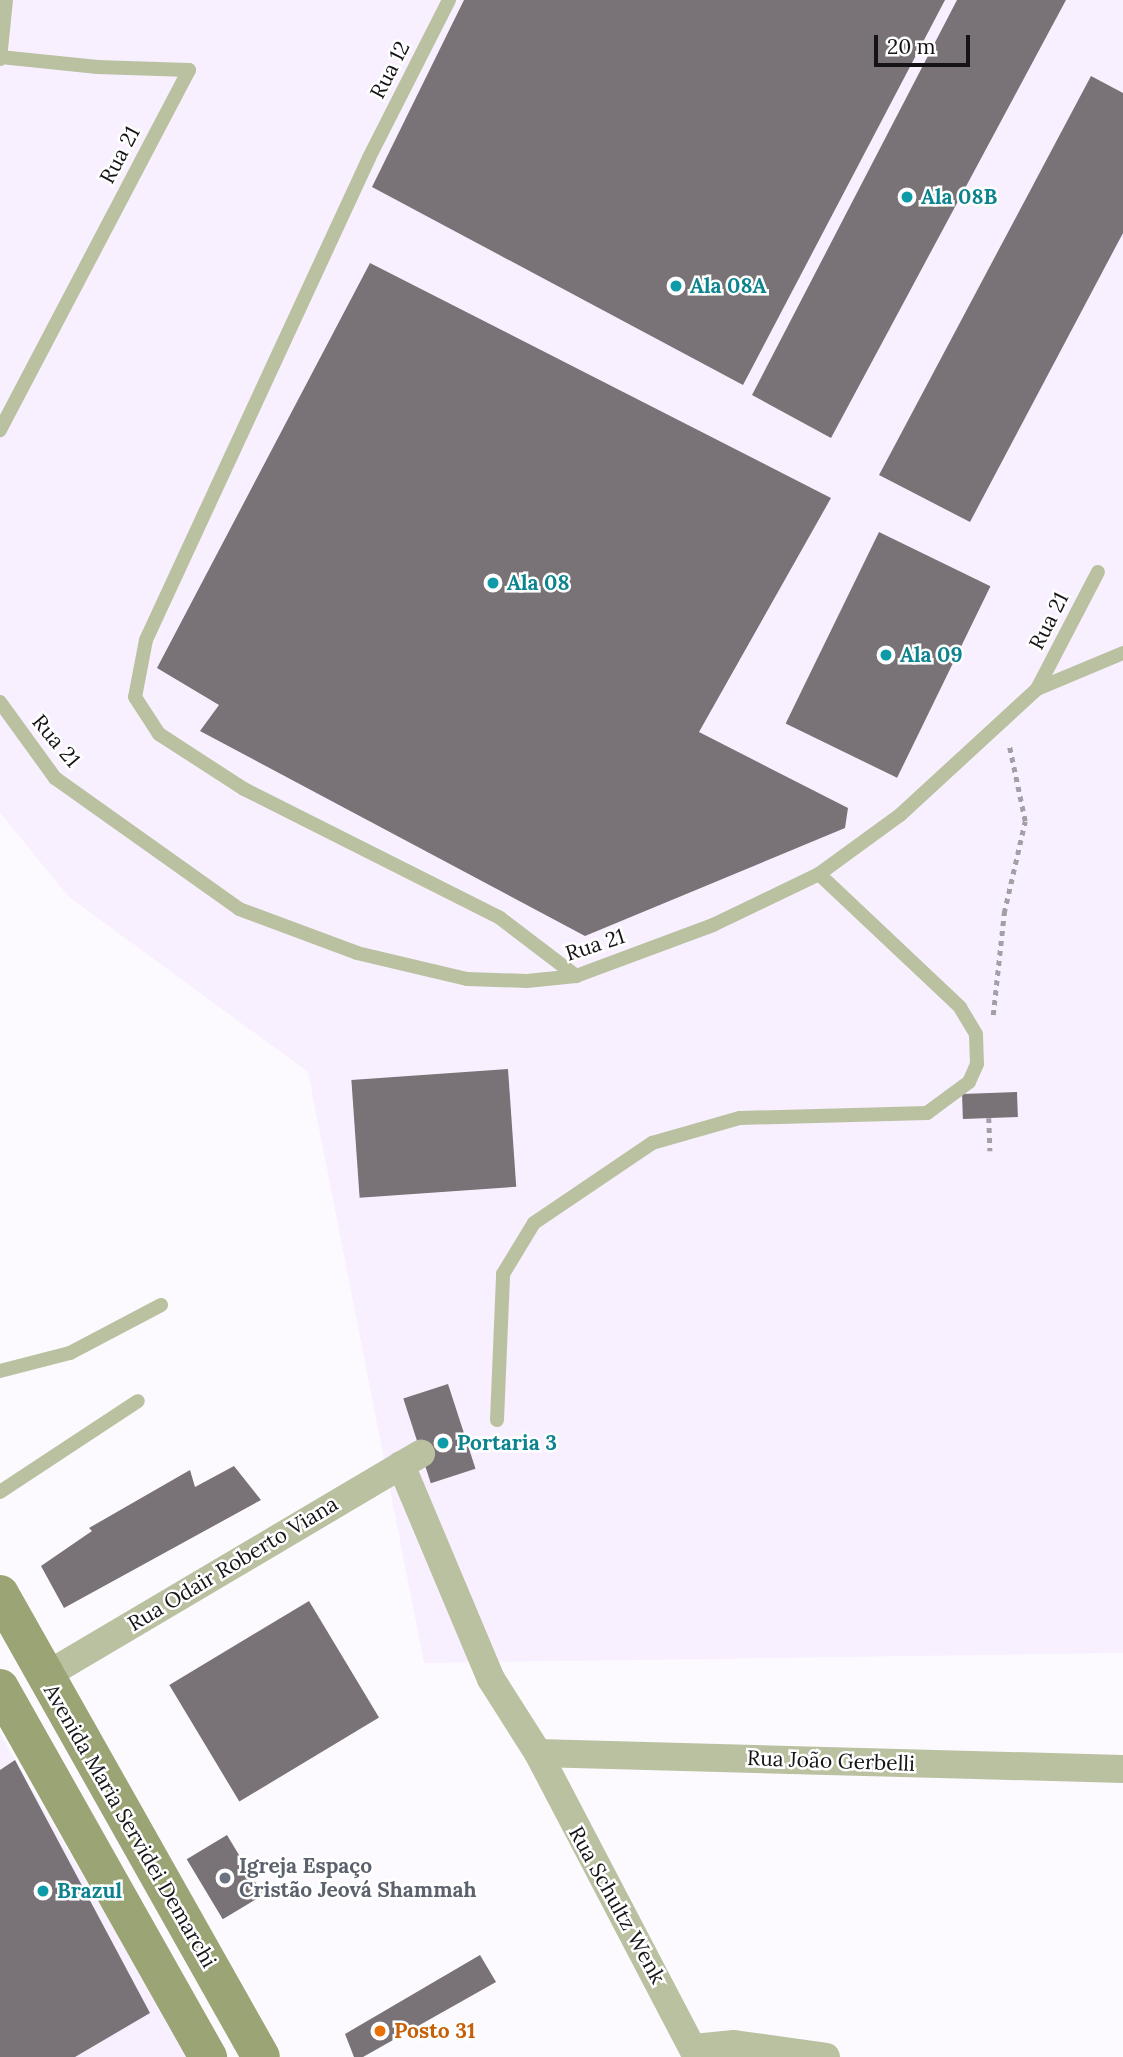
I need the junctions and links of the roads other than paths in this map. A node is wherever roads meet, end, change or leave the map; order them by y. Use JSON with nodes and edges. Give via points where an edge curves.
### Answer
{"nodes":[{"id":1,"x":6,"y":0,"type":"edge"},
{"id":2,"x":449,"y":0,"type":"edge"},
{"id":3,"x":0,"y":57,"type":"edge"},
{"id":4,"x":0,"y":430,"type":"edge"},
{"id":5,"x":1098,"y":572,"type":"dead end"},
{"id":6,"x":1123,"y":653,"type":"edge"},
{"id":7,"x":1037,"y":689,"type":"junction"},
{"id":8,"x":0,"y":702,"type":"edge"},
{"id":9,"x":819,"y":874,"type":"junction"},
{"id":10,"x":576,"y":976,"type":"junction"},
{"id":11,"x":161,"y":1305,"type":"dead end"},
{"id":12,"x":0,"y":1371,"type":"edge"},
{"id":13,"x":138,"y":1401,"type":"dead end"},
{"id":14,"x":497,"y":1420,"type":"dead end"},
{"id":15,"x":411,"y":1459,"type":"joint"},
{"id":16,"x":0,"y":1492,"type":"edge"},
{"id":17,"x":0,"y":1594,"type":"edge"},
{"id":18,"x":46,"y":1676,"type":"junction"},
{"id":19,"x":0,"y":1688,"type":"edge"},
{"id":20,"x":538,"y":1753,"type":"junction"},
{"id":21,"x":1123,"y":1769,"type":"edge"},
{"id":22,"x":695,"y":2052,"type":"edge"},
{"id":23,"x":208,"y":2057,"type":"edge"},
{"id":24,"x":261,"y":2057,"type":"edge"},
{"id":25,"x":826,"y":2057,"type":"edge"}],
"edges":[{"from":1,"to":3,"type":"lane"},
{"from":2,"to":10,"type":"lane","name":"Rua 12","via":[[369,158],[146,639],[135,697],[159,734],[244,789],[500,918]]},
{"from":3,"to":4,"type":"lane","name":"Rua 21","via":[[189,70]]},
{"from":5,"to":7,"type":"lane","name":"Rua 21"},
{"from":6,"to":7,"type":"lane"},
{"from":7,"to":9,"type":"lane","name":"Rua 21","via":[[900,815]]},
{"from":8,"to":10,"type":"lane","name":"Rua 21","via":[[55,778],[239,909],[357,953],[467,979],[527,981]]},
{"from":9,"to":10,"type":"lane","name":"Rua 21","via":[[713,926]]},
{"from":9,"to":14,"type":"lane","via":[[960,1007],[976,1034],[977,1064],[969,1082],[927,1113],[740,1118],[652,1143],[534,1223],[503,1274]]},
{"from":11,"to":12,"type":"lane","via":[[70,1353]]},
{"from":13,"to":16,"type":"lane"},
{"from":15,"to":18,"type":"street","name":"Rua Odair Roberto Viana"},
{"from":15,"to":20,"type":"street","name":"Rua Schultz Wenk","via":[[471,1638]]},
{"from":17,"to":18,"type":"main road","name":"Avenida Maria Servidei Demarchi"},
{"from":18,"to":24,"type":"main road","name":"Avenida Maria Servidei Demarchi"},
{"from":19,"to":23,"type":"main road","name":"Avenida Maria Servidei Demarchi"},
{"from":20,"to":21,"type":"street","name":"Rua João Gerbelli"},
{"from":20,"to":22,"type":"street","name":"Rua Schultz Wenk"},
{"from":22,"to":25,"type":"street","via":[[734,2044]]}]}
